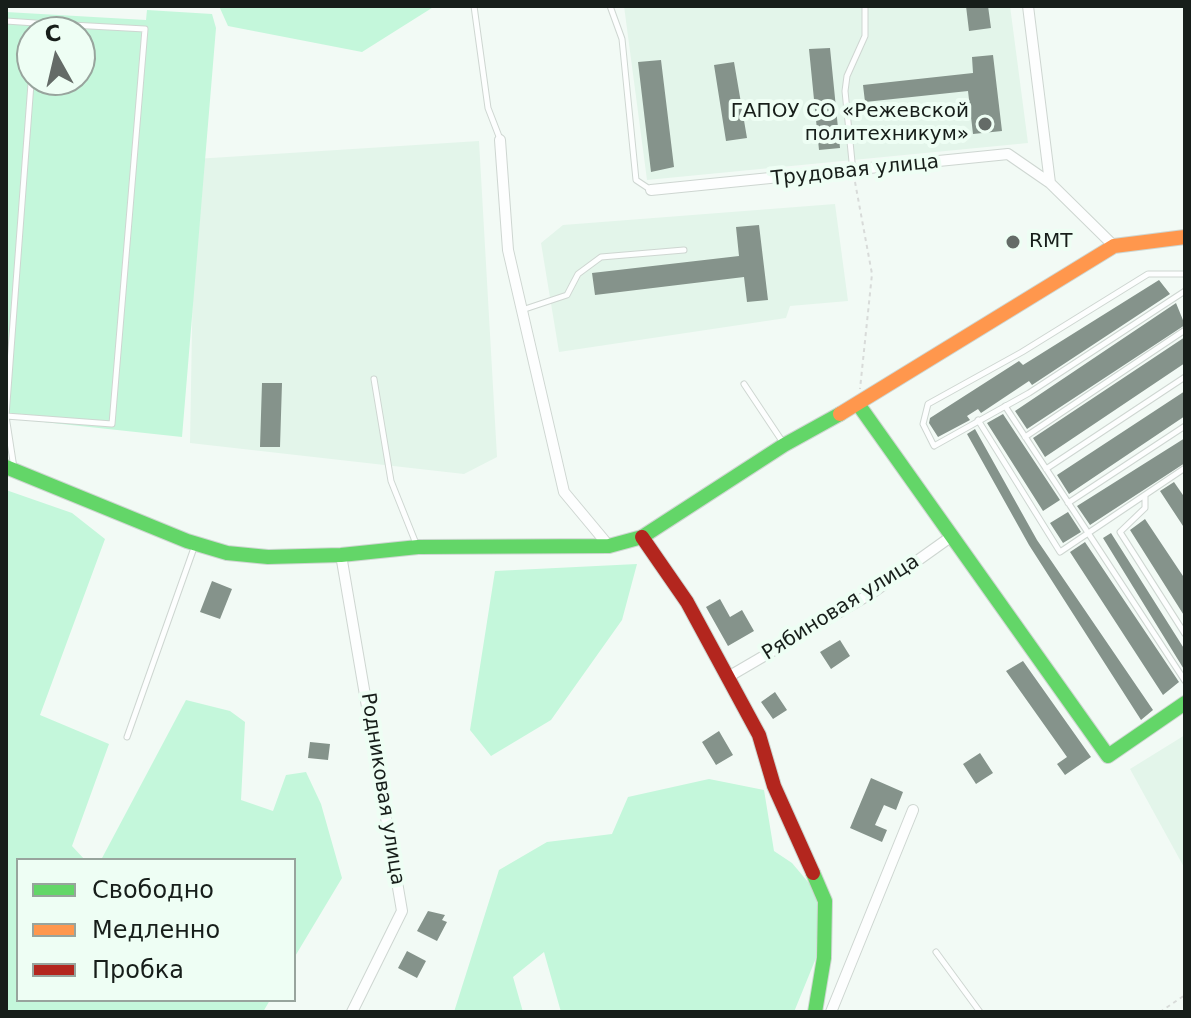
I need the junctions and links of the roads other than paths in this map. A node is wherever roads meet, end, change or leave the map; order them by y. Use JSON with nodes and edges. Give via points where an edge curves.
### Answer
{"nodes":[{"id":1,"x":474,"y":6,"type":"edge"},
{"id":2,"x":610,"y":6,"type":"edge"},
{"id":3,"x":865,"y":6,"type":"edge"},
{"id":4,"x":1028,"y":6,"type":"edge"},
{"id":5,"x":96,"y":26,"type":"edge"},
{"id":6,"x":30,"y":96,"type":"edge"},
{"id":7,"x":500,"y":140,"type":"joint"},
{"id":8,"x":853,"y":173,"type":"junction"},
{"id":9,"x":1050,"y":183,"type":"junction"},
{"id":10,"x":651,"y":190,"type":"joint"},
{"id":11,"x":1185,"y":237,"type":"edge"},
{"id":12,"x":1114,"y":246,"type":"junction"},
{"id":13,"x":684,"y":250,"type":"dead end"},
{"id":14,"x":1185,"y":274,"type":"edge"},
{"id":15,"x":1185,"y":291,"type":"edge"},
{"id":16,"x":520,"y":311,"type":"junction"},
{"id":17,"x":1185,"y":330,"type":"edge"},
{"id":18,"x":1185,"y":377,"type":"edge"},
{"id":19,"x":374,"y":379,"type":"dead end"},
{"id":20,"x":744,"y":384,"type":"dead end"},
{"id":21,"x":858,"y":404,"type":"junction"},
{"id":22,"x":1005,"y":406,"type":"junction"},
{"id":23,"x":6,"y":416,"type":"edge"},
{"id":24,"x":978,"y":420,"type":"junction"},
{"id":25,"x":1185,"y":426,"type":"edge"},
{"id":26,"x":1025,"y":437,"type":"junction"},
{"id":27,"x":784,"y":445,"type":"junction"},
{"id":28,"x":10,"y":468,"type":"edge"},
{"id":29,"x":1185,"y":468,"type":"edge"},
{"id":30,"x":1046,"y":469,"type":"junction"},
{"id":31,"x":1145,"y":495,"type":"junction"},
{"id":32,"x":1068,"y":503,"type":"junction"},
{"id":33,"x":1088,"y":534,"type":"junction"},
{"id":34,"x":952,"y":536,"type":"junction"},
{"id":35,"x":642,"y":537,"type":"junction"},
{"id":36,"x":195,"y":544,"type":"junction"},
{"id":37,"x":609,"y":546,"type":"junction"},
{"id":38,"x":418,"y":547,"type":"junction"},
{"id":39,"x":341,"y":555,"type":"junction"},
{"id":40,"x":1185,"y":634,"type":"edge"},
{"id":41,"x":728,"y":677,"type":"junction"},
{"id":42,"x":1185,"y":681,"type":"edge"},
{"id":43,"x":1185,"y":703,"type":"edge"},
{"id":44,"x":127,"y":737,"type":"dead end"},
{"id":45,"x":913,"y":810,"type":"dead end"},
{"id":46,"x":936,"y":952,"type":"dead end"},
{"id":47,"x":352,"y":1012,"type":"edge"},
{"id":48,"x":815,"y":1012,"type":"edge"},
{"id":49,"x":831,"y":1012,"type":"edge"},
{"id":50,"x":980,"y":1012,"type":"edge"}],
"edges":[{"from":1,"to":7,"type":"lane","via":[[488,108]]},
{"from":2,"to":10,"type":"lane","via":[[622,39],[636,180]]},
{"from":3,"to":8,"type":"lane","via":[[865,36],[845,91]]},
{"from":4,"to":9,"type":"street"},
{"from":5,"to":23,"type":"lane","via":[[145,29],[112,424]]},
{"from":6,"to":23,"type":"lane"},
{"from":7,"to":16,"type":"street","via":[[508,250]]},
{"from":8,"to":9,"type":"street","name":"Трудовая улица","via":[[1008,154]]},
{"from":8,"to":10,"type":"street","name":"Трудовая улица"},
{"from":9,"to":12,"type":"street","name":"Трудовая улица"},
{"from":11,"to":12,"type":"street"},
{"from":12,"to":21,"type":"street"},
{"from":13,"to":16,"type":"lane","via":[[601,257],[578,274],[567,295]]},
{"from":14,"to":24,"type":"lane","via":[[1148,274],[928,404],[923,424],[934,446]]},
{"from":15,"to":22,"type":"lane"},
{"from":16,"to":37,"type":"street","via":[[564,492]]},
{"from":17,"to":26,"type":"lane"},
{"from":18,"to":30,"type":"lane"},
{"from":19,"to":38,"type":"lane","via":[[391,481]]},
{"from":20,"to":27,"type":"lane"},
{"from":21,"to":27,"type":"street"},
{"from":21,"to":34,"type":"street"},
{"from":22,"to":24,"type":"lane"},
{"from":22,"to":26,"type":"lane"},
{"from":23,"to":28,"type":"lane"},
{"from":24,"to":33,"type":"lane","via":[[1060,552]]},
{"from":25,"to":32,"type":"lane"},
{"from":26,"to":30,"type":"lane"},
{"from":27,"to":35,"type":"street"},
{"from":28,"to":36,"type":"street"},
{"from":29,"to":31,"type":"lane"},
{"from":30,"to":32,"type":"lane"},
{"from":31,"to":33,"type":"lane"},
{"from":31,"to":40,"type":"lane","via":[[1145,508],[1120,532]]},
{"from":32,"to":33,"type":"lane"},
{"from":33,"to":42,"type":"lane"},
{"from":34,"to":41,"type":"street","name":"Рябиновая улица","via":[[872,593]]},
{"from":34,"to":43,"type":"street","via":[[1108,756]]},
{"from":35,"to":37,"type":"street"},
{"from":35,"to":41,"type":"street","via":[[687,602]]},
{"from":36,"to":39,"type":"street","via":[[268,557]]},
{"from":36,"to":44,"type":"lane"},
{"from":37,"to":38,"type":"street"},
{"from":38,"to":39,"type":"street"},
{"from":39,"to":47,"type":"street","name":"Родниковая улица","via":[[402,911]]},
{"from":41,"to":48,"type":"street","via":[[759,735],[774,786],[825,901],[824,958]]},
{"from":45,"to":49,"type":"street"},
{"from":46,"to":50,"type":"lane"}]}
